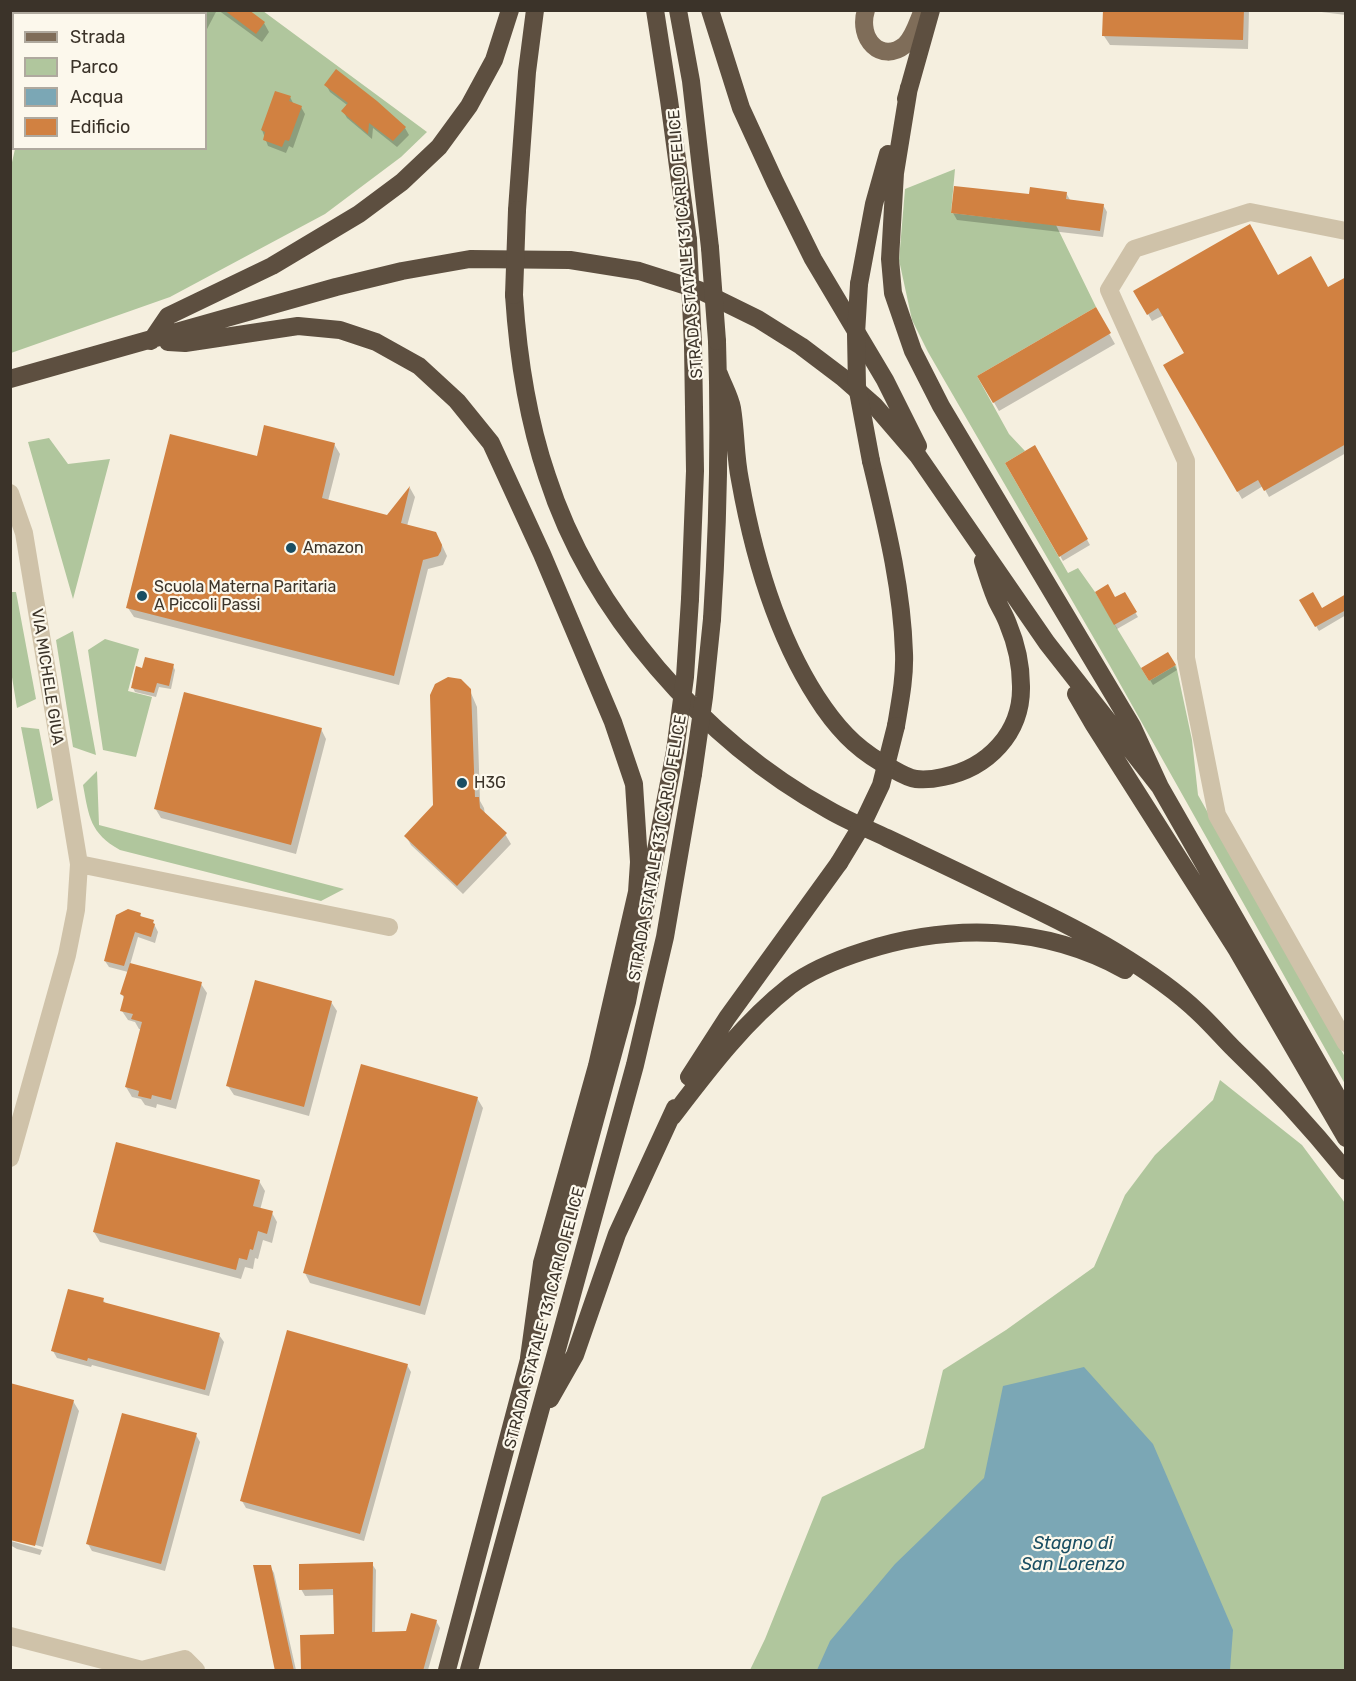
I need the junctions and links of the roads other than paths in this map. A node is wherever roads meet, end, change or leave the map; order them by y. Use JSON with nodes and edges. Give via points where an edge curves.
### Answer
{"nodes":[{"id":1,"x":510,"y":10,"type":"edge"},
{"id":2,"x":535,"y":10,"type":"edge"},
{"id":3,"x":655,"y":10,"type":"edge"},
{"id":4,"x":678,"y":10,"type":"edge"},
{"id":5,"x":710,"y":10,"type":"edge"},
{"id":6,"x":866,"y":10,"type":"edge"},
{"id":7,"x":923,"y":10,"type":"edge"},
{"id":8,"x":931,"y":10,"type":"edge"},
{"id":9,"x":909,"y":87,"type":"junction"},
{"id":10,"x":1346,"y":231,"type":"edge"},
{"id":11,"x":151,"y":341,"type":"junction"},
{"id":12,"x":719,"y":374,"type":"junction"},
{"id":13,"x":10,"y":379,"type":"edge"},
{"id":14,"x":937,"y":483,"type":"junction"},
{"id":15,"x":10,"y":493,"type":"edge"},
{"id":16,"x":976,"y":539,"type":"junction"},
{"id":17,"x":1047,"y":643,"type":"junction"},
{"id":18,"x":1160,"y":787,"type":"junction"},
{"id":19,"x":79,"y":864,"type":"junction"},
{"id":20,"x":389,"y":927,"type":"dead end"},
{"id":21,"x":1339,"y":1020,"type":"edge"},
{"id":22,"x":1227,"y":1041,"type":"junction"},
{"id":23,"x":1346,"y":1043,"type":"edge"},
{"id":24,"x":1346,"y":1112,"type":"edge"},
{"id":25,"x":672,"y":1118,"type":"junction"},
{"id":26,"x":1346,"y":1138,"type":"edge"},
{"id":27,"x":10,"y":1158,"type":"edge"},
{"id":28,"x":1346,"y":1172,"type":"edge"},
{"id":29,"x":530,"y":1358,"type":"junction"},
{"id":30,"x":537,"y":1423,"type":"junction"},
{"id":31,"x":10,"y":1636,"type":"edge"},
{"id":32,"x":190,"y":1665,"type":"edge"},
{"id":33,"x":447,"y":1671,"type":"edge"},
{"id":34,"x":469,"y":1671,"type":"edge"}],
"edges":[{"from":1,"to":11,"type":"highway","via":[[494,60],[470,106],[439,147],[402,182],[359,214],[272,266],[168,316]]},
{"from":2,"to":22,"type":"highway","bridge":true,"via":[[517,210],[514,295],[518,351],[547,479],[574,542],[608,601],[646,657],[691,706],[760,767],[829,810],[1115,951],[1198,1012]]},
{"from":3,"to":29,"type":"highway","name":"STRADA STATALE 131 CARLO FELICE","bridge":true,"via":[[688,240],[693,345],[695,471],[685,677],[675,751],[627,1002]]},
{"from":4,"to":12,"type":"highway","name":"STRADA STATALE 131 CARLO FELICE","bridge":true,"via":[[691,81],[710,248]]},
{"from":5,"to":14,"type":"highway","via":[[741,108],[775,182],[813,259],[885,380]]},
{"from":6,"to":7,"type":"main road","via":[[865,36],[876,48],[892,51],[906,44]]},
{"from":8,"to":9,"type":"highway"},
{"from":9,"to":18,"type":"highway","via":[[895,173],[890,259],[893,293],[913,351],[941,406],[1132,726]]},
{"from":9,"to":25,"type":"highway","bridge":true,"via":[[874,204],[859,284],[856,334],[857,386],[899,586],[904,654],[897,726],[876,795],[862,825],[840,863],[683,1085]]},
{"from":10,"to":21,"type":"street","via":[[1250,212],[1134,249],[1109,290],[1186,461],[1186,658],[1217,815]]},
{"from":11,"to":13,"type":"highway"},
{"from":11,"to":14,"type":"highway","via":[[336,287],[470,259],[570,260],[639,271],[699,290],[801,346],[875,406]]},
{"from":11,"to":29,"type":"highway","via":[[185,343],[298,326],[340,330],[376,342],[419,366],[457,400],[491,443],[613,722],[634,784],[637,892],[589,1097],[542,1263]]},
{"from":12,"to":16,"type":"highway","via":[[732,406],[736,462],[754,544],[797,666],[852,743],[915,779],[955,775],[991,756],[1004,742],[1018,711],[1022,687],[1018,655]]},
{"from":12,"to":30,"type":"highway","name":"STRADA STATALE 131 CARLO FELICE","bridge":true,"via":[[717,540],[705,697],[665,936]]},
{"from":14,"to":16,"type":"highway"},
{"from":15,"to":19,"type":"street","name":"VIA MICHELE GIUA","via":[[24,533]]},
{"from":16,"to":17,"type":"highway"},
{"from":17,"to":18,"type":"highway"},
{"from":17,"to":26,"type":"highway","via":[[1094,725],[1237,950]]},
{"from":18,"to":24,"type":"highway"},
{"from":19,"to":20,"type":"street"},
{"from":19,"to":27,"type":"street","name":"VIA MICHELE GIUA","via":[[76,910],[67,955]]},
{"from":21,"to":23,"type":"street"},
{"from":22,"to":25,"type":"highway","via":[[1136,976],[1084,951],[1013,934],[947,932],[897,940],[846,956],[791,985],[726,1047]]},
{"from":22,"to":28,"type":"highway","via":[[1277,1091]]},
{"from":25,"to":30,"type":"highway","via":[[617,1234],[575,1355]]},
{"from":29,"to":33,"type":"highway","name":"STRADA STATALE 131 CARLO FELICE"},
{"from":30,"to":34,"type":"highway","name":"STRADA STATALE 131 CARLO FELICE"},
{"from":31,"to":32,"type":"street","via":[[142,1670]]}]}
